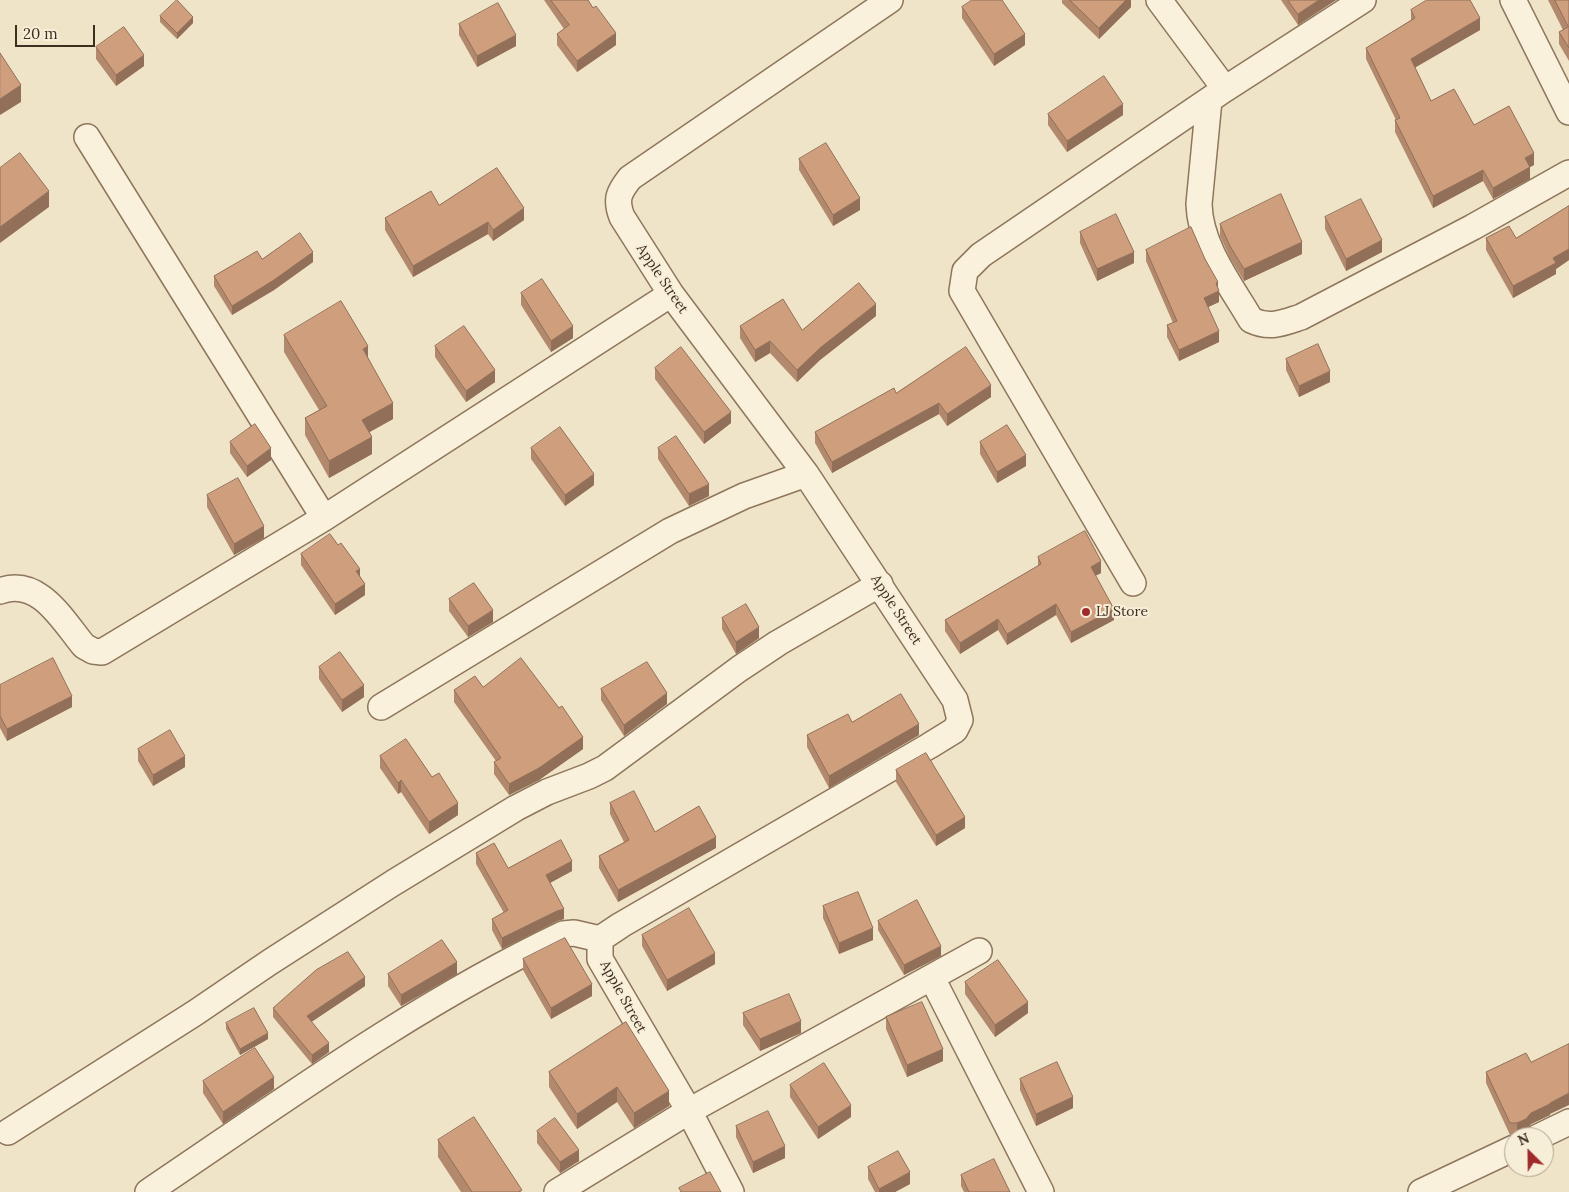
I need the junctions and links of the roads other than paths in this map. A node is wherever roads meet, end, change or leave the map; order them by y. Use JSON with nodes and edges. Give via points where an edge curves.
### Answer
{"nodes":[{"id":1,"x":890,"y":0,"type":"edge"},
{"id":2,"x":1159,"y":0,"type":"edge"},
{"id":3,"x":1363,"y":0,"type":"edge"},
{"id":4,"x":1513,"y":0,"type":"edge"},
{"id":5,"x":1217,"y":94,"type":"junction"},
{"id":6,"x":1569,"y":112,"type":"edge"},
{"id":7,"x":87,"y":137,"type":"dead end"},
{"id":8,"x":1569,"y":172,"type":"edge"},
{"id":9,"x":671,"y":294,"type":"junction"},
{"id":10,"x":806,"y":474,"type":"junction"},
{"id":11,"x":324,"y":518,"type":"junction"},
{"id":12,"x":1133,"y":583,"type":"dead end"},
{"id":13,"x":880,"y":584,"type":"junction"},
{"id":14,"x":0,"y":591,"type":"edge"},
{"id":15,"x":380,"y":707,"type":"dead end"},
{"id":16,"x":600,"y":939,"type":"junction"},
{"id":17,"x":979,"y":951,"type":"dead end"},
{"id":18,"x":932,"y":978,"type":"junction"},
{"id":19,"x":689,"y":1111,"type":"junction"},
{"id":20,"x":1569,"y":1122,"type":"edge"},
{"id":21,"x":1554,"y":1129,"type":"edge"},
{"id":22,"x":8,"y":1132,"type":"dead end"},
{"id":23,"x":1504,"y":1153,"type":"edge"},
{"id":24,"x":148,"y":1192,"type":"edge"},
{"id":25,"x":557,"y":1192,"type":"edge"},
{"id":26,"x":731,"y":1192,"type":"edge"},
{"id":27,"x":1041,"y":1192,"type":"edge"},
{"id":28,"x":1421,"y":1192,"type":"edge"}],
"edges":[{"from":1,"to":9,"type":"street","name":"Apple Street","via":[[630,178],[622,187],[618,209]]},
{"from":2,"to":5,"type":"street"},
{"from":3,"to":5,"type":"street"},
{"from":4,"to":6,"type":"street"},
{"from":5,"to":8,"type":"street","via":[[1199,217],[1210,248],[1251,320],[1268,326],[1301,317],[1473,227]]},
{"from":5,"to":12,"type":"street","via":[[981,255],[964,271],[962,279],[962,290],[973,310]]},
{"from":7,"to":11,"type":"street"},
{"from":9,"to":10,"type":"street","name":"Apple Street"},
{"from":9,"to":11,"type":"street"},
{"from":10,"to":13,"type":"street","name":"Apple Street"},
{"from":10,"to":15,"type":"street","via":[[744,496],[670,531]]},
{"from":11,"to":14,"type":"street","via":[[102,652],[84,646],[43,597],[20,588]]},
{"from":13,"to":16,"type":"street","name":"Apple Street","via":[[955,700],[960,720],[955,730]]},
{"from":13,"to":22,"type":"street","via":[[739,669],[605,768],[547,792],[508,813]]},
{"from":16,"to":19,"type":"street","name":"Apple Street","via":[[600,959]]},
{"from":16,"to":24,"type":"street","via":[[574,932],[563,934],[496,967],[374,1040]]},
{"from":17,"to":18,"type":"street"},
{"from":18,"to":19,"type":"street"},
{"from":18,"to":27,"type":"street"},
{"from":19,"to":25,"type":"street"},
{"from":19,"to":26,"type":"street","name":"Apple Street"},
{"from":20,"to":21,"type":"street"},
{"from":23,"to":28,"type":"street"}]}
